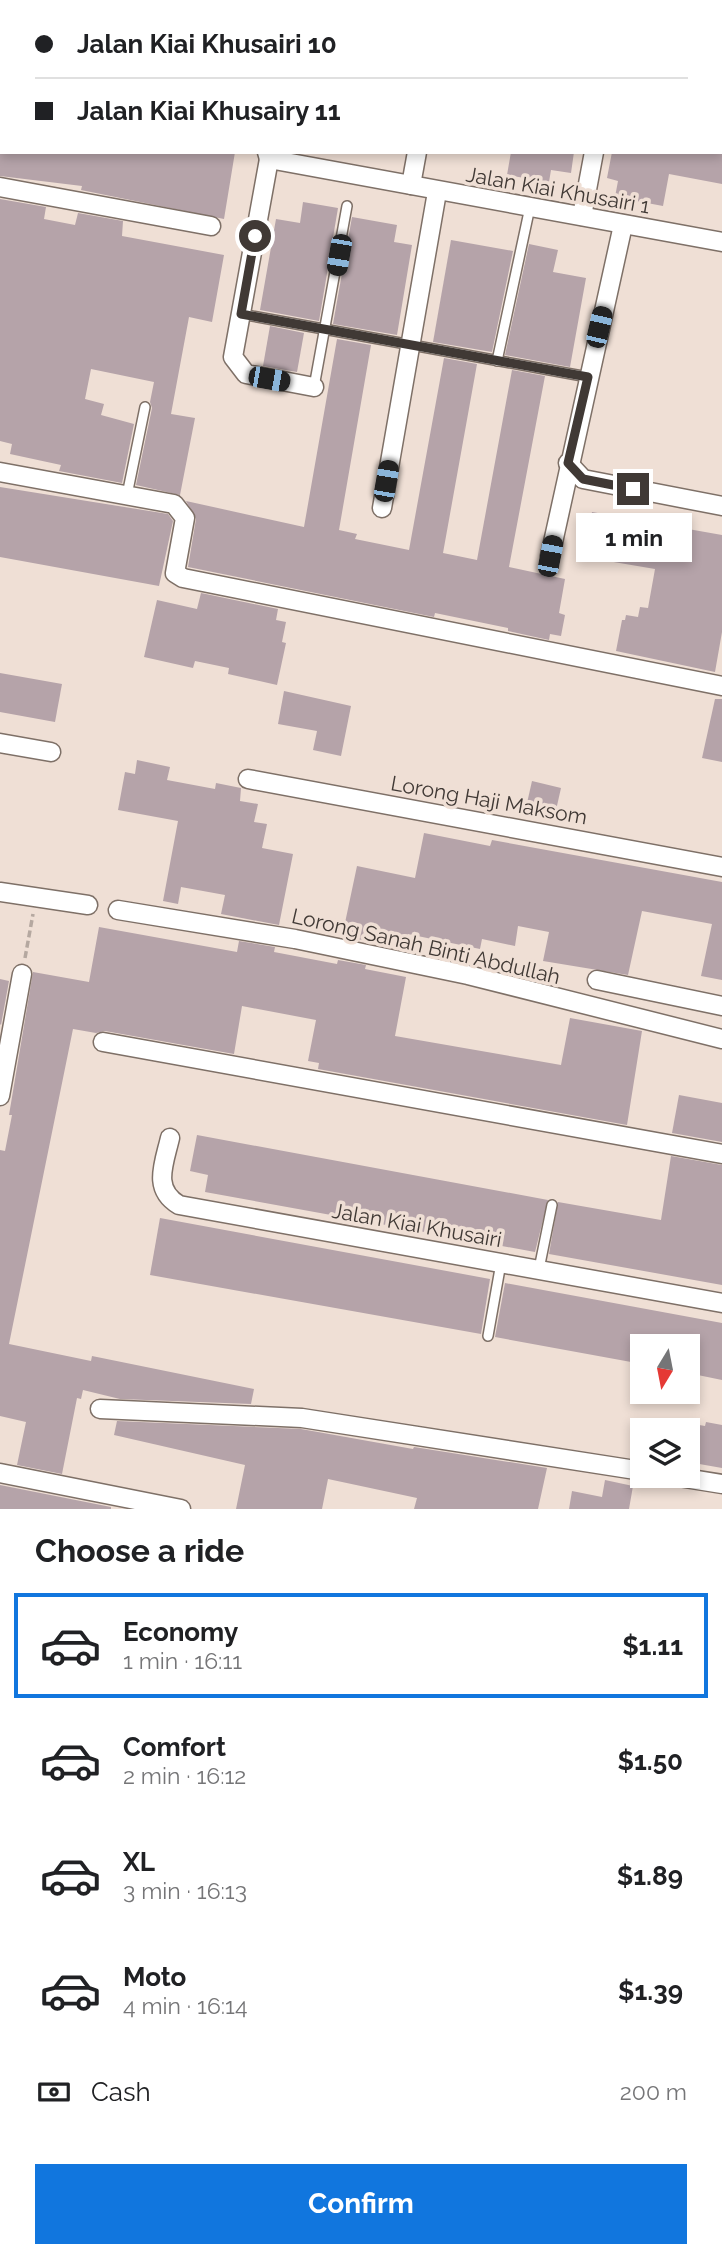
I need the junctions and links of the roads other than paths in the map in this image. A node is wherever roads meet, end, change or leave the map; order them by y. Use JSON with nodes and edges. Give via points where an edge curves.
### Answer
{"nodes":[{"id":1,"x":417,"y":154,"type":"edge"},
{"id":2,"x":594,"y":154,"type":"edge"},
{"id":3,"x":268,"y":156,"type":"edge"},
{"id":4,"x":411,"y":185,"type":"junction"},
{"id":5,"x":0,"y":187,"type":"edge"},
{"id":6,"x":437,"y":192,"type":"junction"},
{"id":7,"x":347,"y":206,"type":"dead end"},
{"id":8,"x":530,"y":207,"type":"junction"},
{"id":9,"x":582,"y":216,"type":"junction"},
{"id":10,"x":622,"y":225,"type":"junction"},
{"id":11,"x":211,"y":226,"type":"dead end"},
{"id":12,"x":722,"y":242,"type":"edge"},
{"id":13,"x":241,"y":314,"type":"junction"},
{"id":14,"x":326,"y":330,"type":"junction"},
{"id":15,"x":410,"y":345,"type":"junction"},
{"id":16,"x":497,"y":361,"type":"junction"},
{"id":17,"x":588,"y":377,"type":"junction"},
{"id":18,"x":314,"y":387,"type":"joint"},
{"id":19,"x":145,"y":407,"type":"dead end"},
{"id":20,"x":568,"y":463,"type":"junction"},
{"id":21,"x":0,"y":472,"type":"edge"},
{"id":22,"x":127,"y":495,"type":"junction"},
{"id":23,"x":722,"y":506,"type":"edge"},
{"id":24,"x":382,"y":508,"type":"dead end"},
{"id":25,"x":550,"y":556,"type":"dead end"},
{"id":26,"x":722,"y":686,"type":"edge"},
{"id":27,"x":0,"y":743,"type":"edge"},
{"id":28,"x":51,"y":752,"type":"dead end"},
{"id":29,"x":248,"y":779,"type":"dead end"},
{"id":30,"x":722,"y":867,"type":"edge"},
{"id":31,"x":0,"y":892,"type":"edge"},
{"id":32,"x":88,"y":905,"type":"dead end"},
{"id":33,"x":118,"y":910,"type":"dead end"},
{"id":34,"x":22,"y":974,"type":"road end"},
{"id":35,"x":597,"y":980,"type":"dead end"},
{"id":36,"x":722,"y":1006,"type":"edge"},
{"id":37,"x":722,"y":1039,"type":"edge"},
{"id":38,"x":103,"y":1042,"type":"dead end"},
{"id":39,"x":0,"y":1096,"type":"edge"},
{"id":40,"x":170,"y":1138,"type":"dead end"},
{"id":41,"x":722,"y":1154,"type":"edge"},
{"id":42,"x":552,"y":1205,"type":"dead end"},
{"id":43,"x":501,"y":1263,"type":"junction"},
{"id":44,"x":539,"y":1269,"type":"junction"},
{"id":45,"x":722,"y":1303,"type":"edge"},
{"id":46,"x":488,"y":1336,"type":"dead end"},
{"id":47,"x":100,"y":1409,"type":"dead end"},
{"id":48,"x":630,"y":1469,"type":"edge"},
{"id":49,"x":0,"y":1473,"type":"edge"},
{"id":50,"x":700,"y":1480,"type":"edge"},
{"id":51,"x":722,"y":1484,"type":"edge"},
{"id":52,"x":181,"y":1509,"type":"edge"}],
"edges":[{"from":1,"to":4,"type":"street"},
{"from":2,"to":9,"type":"street"},
{"from":3,"to":4,"type":"street","name":"Jalan Kiai Khusairi 1"},
{"from":3,"to":13,"type":"street"},
{"from":4,"to":6,"type":"street","name":"Jalan Kiai Khusairi 1"},
{"from":5,"to":11,"type":"street"},
{"from":6,"to":8,"type":"street","name":"Jalan Kiai Khusairi 1"},
{"from":6,"to":15,"type":"street"},
{"from":7,"to":14,"type":"lane"},
{"from":8,"to":9,"type":"street","name":"Jalan Kiai Khusairi 1"},
{"from":8,"to":16,"type":"lane"},
{"from":9,"to":10,"type":"street","name":"Jalan Kiai Khusairi 1"},
{"from":10,"to":12,"type":"street","name":"Jalan Kiai Khusairi 1"},
{"from":10,"to":17,"type":"street"},
{"from":13,"to":14,"type":"lane"},
{"from":13,"to":18,"type":"street","via":[[233,357],[239,367],[246,374]]},
{"from":14,"to":15,"type":"lane"},
{"from":14,"to":18,"type":"lane"},
{"from":15,"to":16,"type":"lane"},
{"from":15,"to":24,"type":"street"},
{"from":16,"to":17,"type":"lane"},
{"from":17,"to":20,"type":"street"},
{"from":19,"to":22,"type":"lane"},
{"from":20,"to":23,"type":"street","via":[[583,479]]},
{"from":20,"to":25,"type":"street"},
{"from":21,"to":22,"type":"street"},
{"from":22,"to":26,"type":"street","via":[[181,510],[185,517],[175,573],[183,578]]},
{"from":27,"to":28,"type":"street"},
{"from":29,"to":30,"type":"street","name":"Lorong Haji Maksom"},
{"from":31,"to":32,"type":"street"},
{"from":33,"to":37,"type":"street","name":"Lorong Sanah Binti Abdullah","via":[[309,941],[468,975]]},
{"from":34,"to":39,"type":"street"},
{"from":35,"to":36,"type":"street"},
{"from":38,"to":41,"type":"street"},
{"from":40,"to":43,"type":"street","name":"Jalan Kiai Khusairi","via":[[160,1184],[166,1197],[178,1205]]},
{"from":42,"to":44,"type":"lane"},
{"from":43,"to":44,"type":"street","name":"Jalan Kiai Khusairi"},
{"from":43,"to":46,"type":"lane"},
{"from":44,"to":45,"type":"street","name":"Jalan Kiai Khusairi"},
{"from":47,"to":48,"type":"street","via":[[302,1418]]},
{"from":49,"to":52,"type":"street"},
{"from":50,"to":51,"type":"street"}]}
